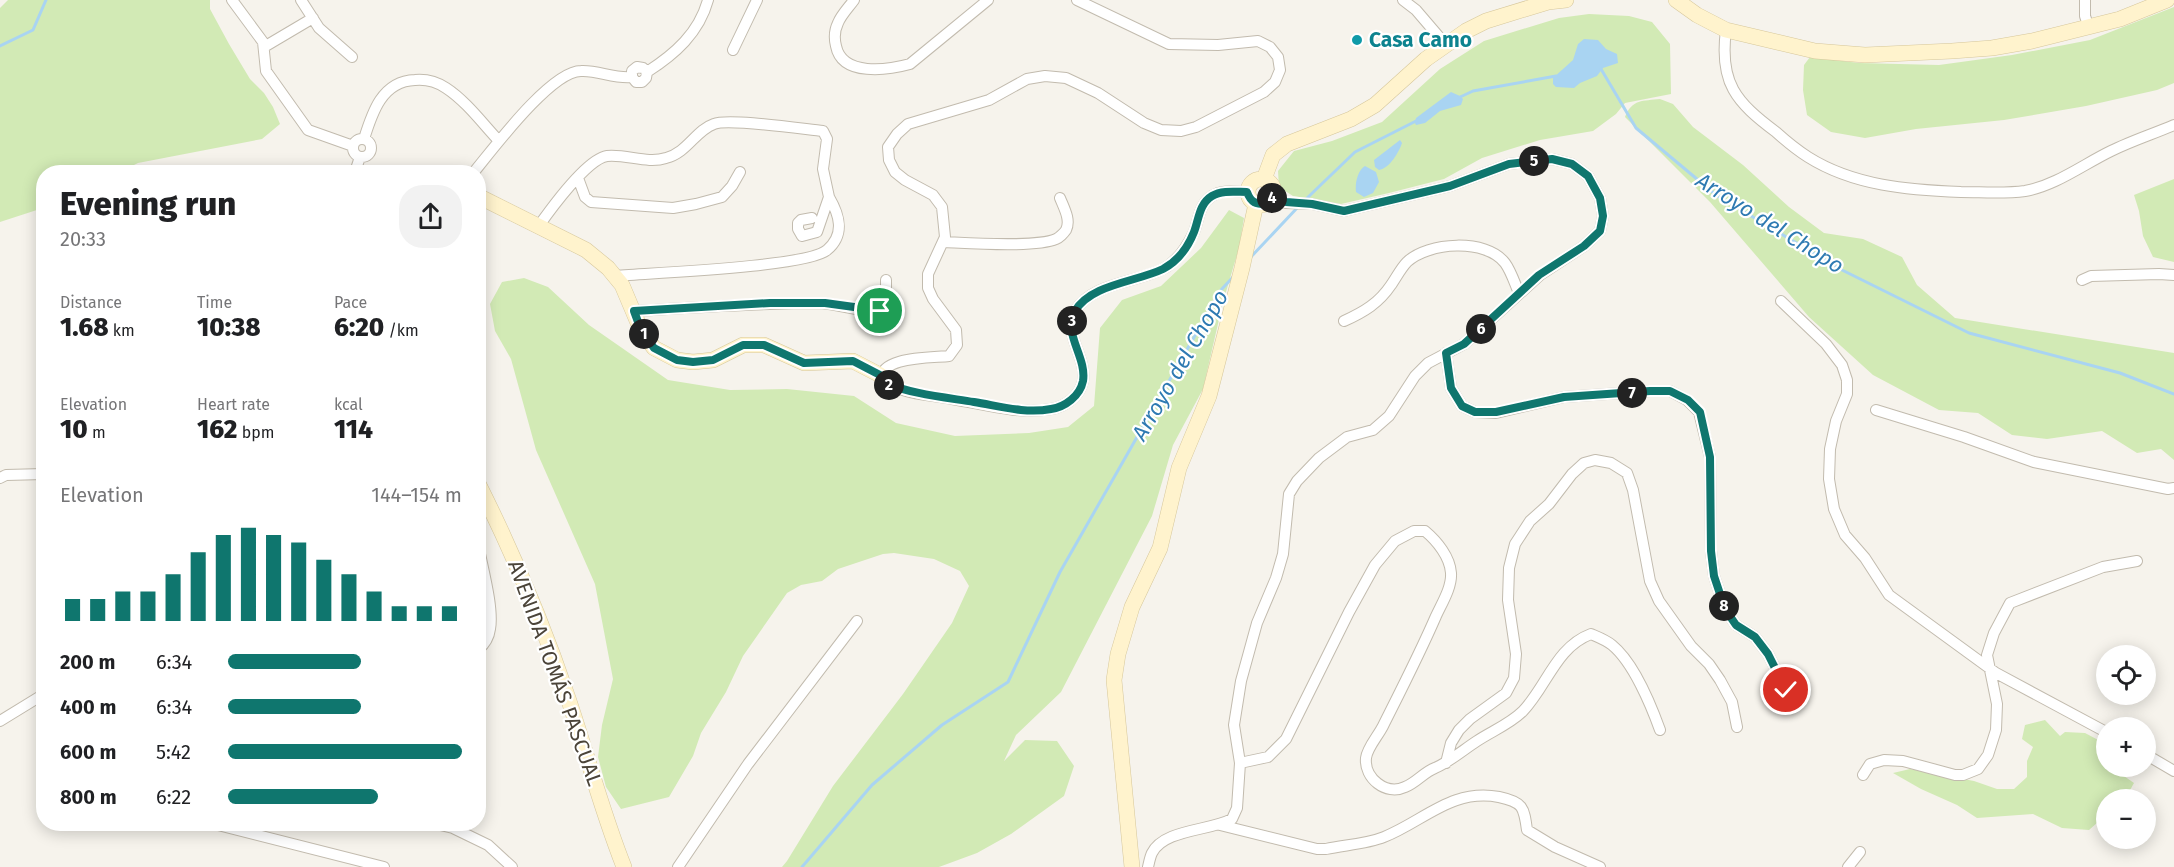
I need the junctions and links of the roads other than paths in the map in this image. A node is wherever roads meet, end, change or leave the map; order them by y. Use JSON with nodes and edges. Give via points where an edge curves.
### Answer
{"nodes":[{"id":1,"x":232,"y":0,"type":"edge"},
{"id":2,"x":301,"y":0,"type":"edge"},
{"id":3,"x":708,"y":0,"type":"edge"},
{"id":4,"x":757,"y":0,"type":"edge"},
{"id":5,"x":854,"y":0,"type":"edge"},
{"id":6,"x":988,"y":0,"type":"edge"},
{"id":7,"x":1077,"y":0,"type":"edge"},
{"id":8,"x":1403,"y":0,"type":"edge"},
{"id":9,"x":1566,"y":0,"type":"edge"},
{"id":10,"x":1676,"y":0,"type":"edge"},
{"id":11,"x":2085,"y":0,"type":"edge"},
{"id":12,"x":2167,"y":0,"type":"edge"},
{"id":13,"x":313,"y":18,"type":"junction"},
{"id":14,"x":2089,"y":28,"type":"junction"},
{"id":15,"x":1726,"y":30,"type":"junction"},
{"id":16,"x":1446,"y":45,"type":"junction"},
{"id":17,"x":264,"y":47,"type":"junction"},
{"id":18,"x":733,"y":50,"type":"dead end"},
{"id":19,"x":352,"y":57,"type":"dead end"},
{"id":20,"x":2174,"y":125,"type":"edge"},
{"id":21,"x":364,"y":139,"type":"junction"},
{"id":22,"x":499,"y":141,"type":"junction"},
{"id":23,"x":353,"y":146,"type":"junction"},
{"id":24,"x":360,"y":157,"type":"junction"},
{"id":25,"x":357,"y":165,"type":"edge"},
{"id":26,"x":480,"y":165,"type":"edge"},
{"id":27,"x":740,"y":172,"type":"dead end"},
{"id":28,"x":578,"y":178,"type":"junction"},
{"id":29,"x":1264,"y":178,"type":"junction"},
{"id":30,"x":829,"y":196,"type":"junction"},
{"id":31,"x":1274,"y":196,"type":"junction"},
{"id":32,"x":1060,"y":198,"type":"dead end"},
{"id":33,"x":1252,"y":198,"type":"junction"},
{"id":34,"x":486,"y":200,"type":"edge"},
{"id":35,"x":812,"y":218,"type":"dead end"},
{"id":36,"x":538,"y":227,"type":"junction"},
{"id":37,"x":943,"y":242,"type":"junction"},
{"id":38,"x":2174,"y":275,"type":"edge"},
{"id":39,"x":615,"y":276,"type":"junction"},
{"id":40,"x":886,"y":280,"type":"dead end"},
{"id":41,"x":2082,"y":280,"type":"dead end"},
{"id":42,"x":1519,"y":293,"type":"junction"},
{"id":43,"x":1781,"y":301,"type":"dead end"},
{"id":44,"x":634,"y":311,"type":"junction"},
{"id":45,"x":1344,"y":321,"type":"dead end"},
{"id":46,"x":1446,"y":353,"type":"junction"},
{"id":47,"x":880,"y":375,"type":"junction"},
{"id":48,"x":1876,"y":410,"type":"dead end"},
{"id":49,"x":36,"y":474,"type":"edge"},
{"id":50,"x":0,"y":478,"type":"edge"},
{"id":51,"x":2174,"y":488,"type":"edge"},
{"id":52,"x":486,"y":499,"type":"edge"},
{"id":53,"x":2137,"y":561,"type":"dead end"},
{"id":54,"x":486,"y":591,"type":"edge"},
{"id":55,"x":857,"y":621,"type":"dead end"},
{"id":56,"x":486,"y":640,"type":"edge"},
{"id":57,"x":1991,"y":669,"type":"junction"},
{"id":58,"x":1786,"y":690,"type":"dead end"},
{"id":59,"x":36,"y":699,"type":"edge"},
{"id":60,"x":0,"y":721,"type":"edge"},
{"id":61,"x":2096,"y":727,"type":"edge"},
{"id":62,"x":1737,"y":728,"type":"dead end"},
{"id":63,"x":1660,"y":730,"type":"dead end"},
{"id":64,"x":2156,"y":760,"type":"edge"},
{"id":65,"x":1240,"y":763,"type":"junction"},
{"id":66,"x":1446,"y":763,"type":"junction"},
{"id":67,"x":2174,"y":771,"type":"edge"},
{"id":68,"x":1863,"y":775,"type":"dead end"},
{"id":69,"x":1220,"y":825,"type":"junction"},
{"id":70,"x":242,"y":831,"type":"edge"},
{"id":71,"x":459,"y":831,"type":"edge"},
{"id":72,"x":1860,"y":852,"type":"dead end"},
{"id":73,"x":384,"y":867,"type":"edge"},
{"id":74,"x":512,"y":867,"type":"edge"},
{"id":75,"x":624,"y":867,"type":"edge"},
{"id":76,"x":678,"y":867,"type":"edge"},
{"id":77,"x":1132,"y":867,"type":"edge"},
{"id":78,"x":1148,"y":867,"type":"edge"},
{"id":79,"x":1599,"y":867,"type":"edge"},
{"id":80,"x":1848,"y":867,"type":"edge"}],
"edges":[{"from":1,"to":17,"type":"street"},
{"from":2,"to":13,"type":"street"},
{"from":3,"to":22,"type":"street","via":[[704,15],[683,44],[665,60],[646,72],[636,67],[632,77],[580,70],[565,75],[548,87]]},
{"from":4,"to":18,"type":"street"},
{"from":5,"to":6,"type":"street","via":[[834,35],[837,50],[846,62],[860,68],[910,64]]},
{"from":7,"to":37,"type":"street","via":[[1169,44],[1258,41],[1278,57],[1280,70],[1275,82],[1264,92],[1181,131],[1161,130],[1066,78],[1045,76],[1027,79],[989,100],[908,124],[888,147],[889,160],[895,172],[933,195],[942,207]]},
{"from":8,"to":16,"type":"street"},
{"from":9,"to":16,"type":"street","via":[[1486,21]]},
{"from":10,"to":15,"type":"street"},
{"from":11,"to":14,"type":"street"},
{"from":12,"to":14,"type":"street"},
{"from":13,"to":17,"type":"street"},
{"from":13,"to":19,"type":"street"},
{"from":14,"to":15,"type":"street","via":[[1992,48],[1865,55],[1815,51]]},
{"from":15,"to":20,"type":"street","via":[[1723,52],[1728,81],[1737,99],[1756,117],[1808,157],[1837,172],[1893,187],[2027,191]]},
{"from":16,"to":29,"type":"street","via":[[1375,105],[1351,119],[1287,144],[1273,155]]},
{"from":17,"to":23,"type":"street","via":[[266,71],[308,130]]},
{"from":21,"to":22,"type":"street","via":[[374,110],[391,87],[404,80],[418,80],[448,89]]},
{"from":21,"to":23,"type":"street"},
{"from":21,"to":24,"type":"street","via":[[371,150]]},
{"from":22,"to":26,"type":"street"},
{"from":23,"to":24,"type":"street"},
{"from":24,"to":25,"type":"street"},
{"from":27,"to":28,"type":"street","via":[[722,196],[673,208],[591,202]]},
{"from":28,"to":30,"type":"street","via":[[596,160],[606,156],[666,159],[689,146],[714,123],[730,122],[823,131],[827,139],[824,169]]},
{"from":28,"to":36,"type":"street"},
{"from":29,"to":31,"type":"street","via":[[1271,182]]},
{"from":29,"to":33,"type":"street","via":[[1250,184]]},
{"from":30,"to":35,"type":"street","via":[[817,232],[802,236],[798,223]]},
{"from":30,"to":39,"type":"street","via":[[838,213],[839,227],[835,241],[817,256]]},
{"from":31,"to":33,"type":"street","via":[[1266,204]]},
{"from":31,"to":42,"type":"street","via":[[1286,202],[1344,211],[1450,186],[1509,164],[1552,159],[1572,164],[1588,176],[1600,198],[1600,231]]},
{"from":32,"to":37,"type":"street","via":[[1068,220],[1059,238],[1022,243]]},
{"from":33,"to":47,"type":"street","via":[[1226,191],[1212,196],[1202,207],[1181,256],[1164,269],[1091,294],[1080,303],[1072,315],[1071,332],[1082,363],[1083,381],[1066,404],[1027,411],[903,391],[882,382]]},
{"from":33,"to":77,"type":"street","via":[[1242,268],[1209,396],[1179,468],[1160,548],[1132,607],[1118,654],[1114,680]]},
{"from":34,"to":36,"type":"street"},
{"from":36,"to":39,"type":"street","via":[[586,250]]},
{"from":37,"to":47,"type":"street","via":[[928,274],[928,288],[956,330],[957,345],[949,356],[898,361]]},
{"from":38,"to":41,"type":"street","via":[[2091,276]]},
{"from":39,"to":44,"type":"street"},
{"from":40,"to":44,"type":"street","via":[[886,298],[880,311],[825,303],[770,303]]},
{"from":42,"to":45,"type":"street","via":[[1505,263],[1493,253],[1473,247],[1445,246],[1424,251],[1407,262],[1374,305]]},
{"from":42,"to":46,"type":"street","via":[[1464,344]]},
{"from":43,"to":57,"type":"street","via":[[1826,344],[1842,365],[1847,380],[1847,394],[1830,449],[1829,479],[1834,509],[1845,535],[1889,595]]},
{"from":44,"to":47,"type":"street","via":[[654,348],[677,360],[713,360],[743,345],[764,345],[804,363],[853,361]]},
{"from":46,"to":58,"type":"street","via":[[1451,388],[1462,406],[1475,412],[1496,412],[1564,397],[1660,391],[1670,391],[1688,400],[1700,412],[1710,457],[1711,551],[1725,609],[1736,625],[1755,637],[1768,654]]},
{"from":46,"to":65,"type":"street","via":[[1415,376],[1389,416],[1373,430],[1347,437],[1319,458],[1289,494],[1283,554],[1257,623],[1241,681],[1234,724]]},
{"from":48,"to":51,"type":"street","via":[[2034,462]]},
{"from":49,"to":50,"type":"street"},
{"from":52,"to":75,"type":"street","name":"AVENIDA TOMÁS PASCUAL","via":[[539,617]]},
{"from":53,"to":57,"type":"street","via":[[2103,567],[2010,603],[1987,655]]},
{"from":54,"to":56,"type":"street","via":[[490,630]]},
{"from":55,"to":76,"type":"street","via":[[748,764]]},
{"from":57,"to":61,"type":"street"},
{"from":57,"to":68,"type":"street","via":[[1997,704],[1996,730],[1988,755],[1978,769],[1955,775],[1884,760],[1870,764]]},
{"from":59,"to":60,"type":"street"},
{"from":62,"to":66,"type":"street","via":[[1732,702],[1720,680],[1691,646],[1650,581],[1627,473],[1611,463],[1595,460],[1584,463],[1572,474],[1515,544],[1508,600],[1516,654],[1514,678],[1506,693],[1460,730],[1451,743]]},
{"from":63,"to":66,"type":"street","via":[[1623,656],[1611,644],[1591,634],[1580,638],[1556,662],[1524,710]]},
{"from":64,"to":67,"type":"street"},
{"from":65,"to":66,"type":"street","via":[[1268,757],[1286,740],[1375,565],[1395,541],[1414,531],[1425,531],[1435,540],[1449,562],[1451,575],[1428,636],[1366,756],[1366,770],[1372,781],[1389,789],[1404,788]]},
{"from":65,"to":69,"type":"street","via":[[1237,808],[1232,819]]},
{"from":69,"to":78,"type":"street","via":[[1182,832],[1164,842],[1152,852]]},
{"from":69,"to":79,"type":"street","via":[[1326,849],[1383,837],[1459,798],[1490,795],[1514,800],[1524,809],[1527,830]]},
{"from":70,"to":73,"type":"street"},
{"from":71,"to":74,"type":"street","via":[[488,845]]},
{"from":72,"to":80,"type":"street"}]}
